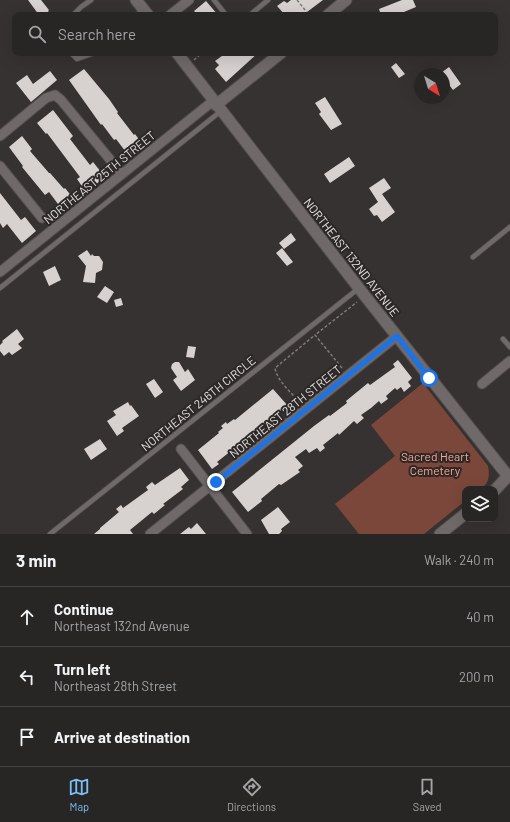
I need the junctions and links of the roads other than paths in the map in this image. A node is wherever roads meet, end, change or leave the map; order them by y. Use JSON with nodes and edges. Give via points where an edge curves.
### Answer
{"nodes":[{"id":1,"x":91,"y":0,"type":"edge"},
{"id":2,"x":189,"y":0,"type":"edge"},
{"id":3,"x":214,"y":0,"type":"edge"},
{"id":4,"x":268,"y":0,"type":"edge"},
{"id":5,"x":346,"y":0,"type":"edge"},
{"id":6,"x":76,"y":12,"type":"edge"},
{"id":7,"x":174,"y":12,"type":"edge"},
{"id":8,"x":224,"y":12,"type":"edge"},
{"id":9,"x":254,"y":12,"type":"edge"},
{"id":10,"x":332,"y":12,"type":"edge"},
{"id":11,"x":74,"y":56,"type":"edge"},
{"id":12,"x":86,"y":56,"type":"edge"},
{"id":13,"x":179,"y":56,"type":"edge"},
{"id":14,"x":276,"y":56,"type":"edge"},
{"id":15,"x":216,"y":105,"type":"junction"},
{"id":16,"x":0,"y":136,"type":"edge"},
{"id":17,"x":0,"y":166,"type":"edge"},
{"id":18,"x":122,"y":174,"type":"junction"},
{"id":19,"x":42,"y":218,"type":"dead end"},
{"id":20,"x":510,"y":227,"type":"edge"},
{"id":21,"x":473,"y":257,"type":"dead end"},
{"id":22,"x":0,"y":272,"type":"edge"},
{"id":23,"x":0,"y":288,"type":"edge"},
{"id":24,"x":362,"y":292,"type":"junction"},
{"id":25,"x":397,"y":336,"type":"junction"},
{"id":26,"x":503,"y":339,"type":"dead end"},
{"id":27,"x":510,"y":347,"type":"edge"},
{"id":28,"x":510,"y":361,"type":"edge"},
{"id":29,"x":482,"y":384,"type":"dead end"},
{"id":30,"x":181,"y":449,"type":"dead end"},
{"id":31,"x":509,"y":478,"type":"edge"},
{"id":32,"x":210,"y":486,"type":"junction"},
{"id":33,"x":498,"y":487,"type":"edge"},
{"id":34,"x":462,"y":516,"type":"edge"},
{"id":35,"x":50,"y":534,"type":"edge"},
{"id":36,"x":150,"y":534,"type":"edge"},
{"id":37,"x":247,"y":534,"type":"edge"},
{"id":38,"x":440,"y":534,"type":"edge"}],
"edges":[{"from":1,"to":6,"type":"lane"},
{"from":2,"to":7,"type":"street"},
{"from":3,"to":8,"type":"lane"},
{"from":4,"to":9,"type":"lane"},
{"from":5,"to":10,"type":"street"},
{"from":11,"to":12,"type":"lane","via":[[77,59]]},
{"from":13,"to":15,"type":"street","name":"NORTHEAST 132ND AVENUE"},
{"from":14,"to":15,"type":"street"},
{"from":15,"to":18,"type":"street","name":"NORTHEAST 25TH STREET"},
{"from":15,"to":23,"type":"lane"},
{"from":15,"to":24,"type":"street","name":"NORTHEAST 132ND AVENUE"},
{"from":16,"to":18,"type":"street","via":[[46,98],[55,95]]},
{"from":17,"to":19,"type":"street"},
{"from":18,"to":22,"type":"street","name":"NORTHEAST 25TH STREET"},
{"from":20,"to":21,"type":"lane"},
{"from":24,"to":25,"type":"street","name":"NORTHEAST 132ND AVENUE"},
{"from":24,"to":35,"type":"lane","name":"NORTHEAST 246TH CIRCLE"},
{"from":25,"to":31,"type":"street","name":"NORTHEAST 132ND AVENUE"},
{"from":25,"to":32,"type":"street","name":"NORTHEAST 28TH STREET"},
{"from":26,"to":27,"type":"lane"},
{"from":28,"to":29,"type":"street"},
{"from":30,"to":32,"type":"street"},
{"from":31,"to":33,"type":"street"},
{"from":32,"to":36,"type":"street","name":"NORTHEAST 28TH STREET"},
{"from":32,"to":37,"type":"street"},
{"from":34,"to":38,"type":"street"}]}
